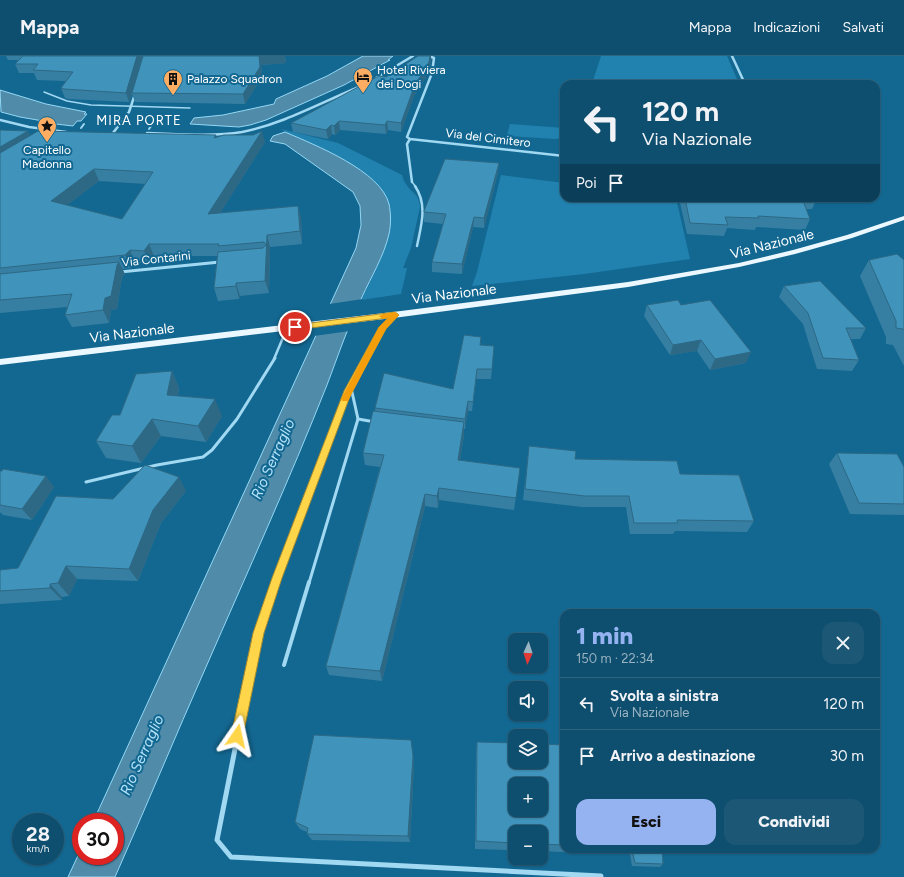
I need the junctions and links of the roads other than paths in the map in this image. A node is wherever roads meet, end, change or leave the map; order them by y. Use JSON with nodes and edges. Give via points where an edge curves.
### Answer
{"nodes":[{"id":1,"x":414,"y":56,"type":"edge"},
{"id":2,"x":429,"y":56,"type":"edge"},
{"id":3,"x":732,"y":56,"type":"edge"},
{"id":4,"x":372,"y":80,"type":"edge"},
{"id":5,"x":742,"y":80,"type":"edge"},
{"id":6,"x":360,"y":86,"type":"edge"},
{"id":7,"x":137,"y":89,"type":"edge"},
{"id":8,"x":44,"y":92,"type":"dead end"},
{"id":9,"x":131,"y":107,"type":"junction"},
{"id":10,"x":190,"y":108,"type":"dead end"},
{"id":11,"x":0,"y":120,"type":"edge"},
{"id":12,"x":84,"y":124,"type":"dead end"},
{"id":13,"x":151,"y":126,"type":"dead end"},
{"id":14,"x":80,"y":128,"type":"dead end"},
{"id":15,"x":149,"y":129,"type":"dead end"},
{"id":16,"x":56,"y":131,"type":"junction"},
{"id":17,"x":71,"y":132,"type":"edge"},
{"id":18,"x":106,"y":133,"type":"edge"},
{"id":19,"x":113,"y":133,"type":"junction"},
{"id":20,"x":120,"y":133,"type":"edge"},
{"id":21,"x":146,"y":133,"type":"edge"},
{"id":22,"x":51,"y":135,"type":"edge"},
{"id":23,"x":410,"y":139,"type":"junction"},
{"id":24,"x":560,"y":156,"type":"edge"},
{"id":25,"x":412,"y":182,"type":"joint"},
{"id":26,"x":904,"y":218,"type":"edge"},
{"id":27,"x":416,"y":246,"type":"dead end"},
{"id":28,"x":228,"y":261,"type":"edge"},
{"id":29,"x":118,"y":272,"type":"edge"},
{"id":30,"x":395,"y":315,"type":"junction"},
{"id":31,"x":291,"y":328,"type":"junction"},
{"id":32,"x":0,"y":362,"type":"edge"},
{"id":33,"x":348,"y":391,"type":"junction"},
{"id":34,"x":358,"y":419,"type":"junction"},
{"id":35,"x":380,"y":422,"type":"edge"},
{"id":36,"x":86,"y":482,"type":"dead end"},
{"id":37,"x":284,"y":665,"type":"dead end"},
{"id":38,"x":601,"y":876,"type":"edge"}],
"edges":[{"from":1,"to":4,"type":"street"},
{"from":2,"to":23,"type":"street","via":[[434,58],[435,62],[407,134]]},
{"from":3,"to":5,"type":"street"},
{"from":6,"to":21,"type":"street","via":[[254,129],[224,134]]},
{"from":7,"to":9,"type":"street"},
{"from":8,"to":9,"type":"lane","via":[[78,104]]},
{"from":9,"to":10,"type":"lane"},
{"from":9,"to":19,"type":"street"},
{"from":11,"to":16,"type":"street","via":[[29,128]]},
{"from":12,"to":14,"type":"street"},
{"from":13,"to":15,"type":"street"},
{"from":16,"to":17,"type":"street"},
{"from":16,"to":22,"type":"street"},
{"from":18,"to":19,"type":"street"},
{"from":19,"to":20,"type":"street"},
{"from":23,"to":24,"type":"street","name":"Via del Cimitero"},
{"from":23,"to":25,"type":"street","via":[[407,144]]},
{"from":25,"to":27,"type":"lane","via":[[419,190],[424,204]]},
{"from":26,"to":30,"type":"main road","name":"Via Nazionale","via":[[793,254],[705,273],[626,286]]},
{"from":28,"to":29,"type":"street","name":"Via Contarini"},
{"from":30,"to":31,"type":"main road","name":"Via Nazionale"},
{"from":30,"to":33,"type":"street","via":[[382,327]]},
{"from":31,"to":32,"type":"main road","name":"Via Nazionale"},
{"from":31,"to":36,"type":"lane","via":[[232,428],[204,457],[166,463]]},
{"from":33,"to":34,"type":"lane","via":[[352,392]]},
{"from":33,"to":38,"type":"street","via":[[258,633],[217,840],[231,857]]},
{"from":34,"to":35,"type":"lane"},
{"from":34,"to":37,"type":"lane"}]}
